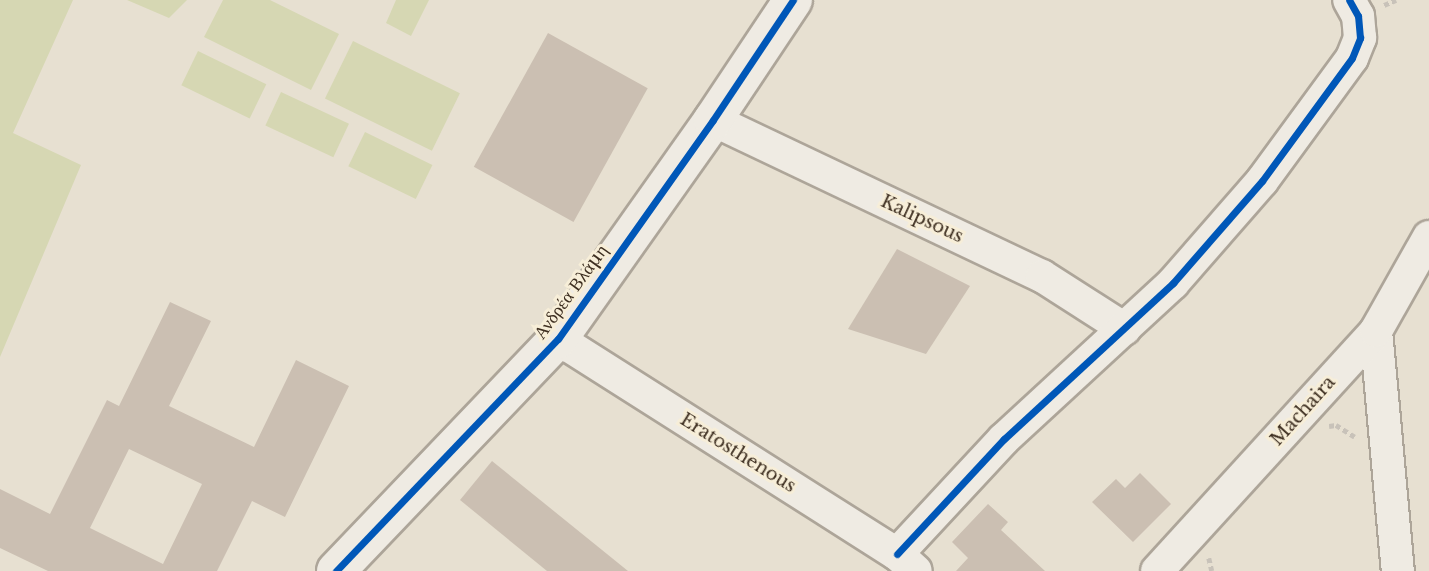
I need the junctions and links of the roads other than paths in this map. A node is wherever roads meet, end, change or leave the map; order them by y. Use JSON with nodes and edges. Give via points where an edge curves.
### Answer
{"nodes":[{"id":1,"x":793,"y":0,"type":"edge"},
{"id":2,"x":1353,"y":8,"type":"edge"},
{"id":3,"x":713,"y":120,"type":"junction"},
{"id":4,"x":1429,"y":237,"type":"edge"},
{"id":5,"x":1125,"y":329,"type":"junction"},
{"id":6,"x":1376,"y":331,"type":"junction"},
{"id":7,"x":558,"y":339,"type":"junction"},
{"id":8,"x":907,"y":563,"type":"edge"},
{"id":9,"x":1163,"y":569,"type":"edge"},
{"id":10,"x":336,"y":571,"type":"edge"},
{"id":11,"x":1398,"y":571,"type":"edge"}],
"edges":[{"from":1,"to":3,"type":"street","name":"Ανδρέα Βλάμη"},
{"from":2,"to":5,"type":"street","via":[[1360,38],[1352,58],[1262,181],[1173,283]]},
{"from":3,"to":5,"type":"street","name":"Kalipsous","via":[[1042,276]]},
{"from":3,"to":7,"type":"street","name":"Ανδρέα Βλάμη"},
{"from":4,"to":6,"type":"street","name":"Machaira"},
{"from":5,"to":8,"type":"street","via":[[1004,439]]},
{"from":6,"to":9,"type":"street","name":"Machaira"},
{"from":6,"to":11,"type":"street"},
{"from":7,"to":8,"type":"street","name":"Eratosthenous"},
{"from":7,"to":10,"type":"street","name":"Ανδρέα Βλάμη"}]}
